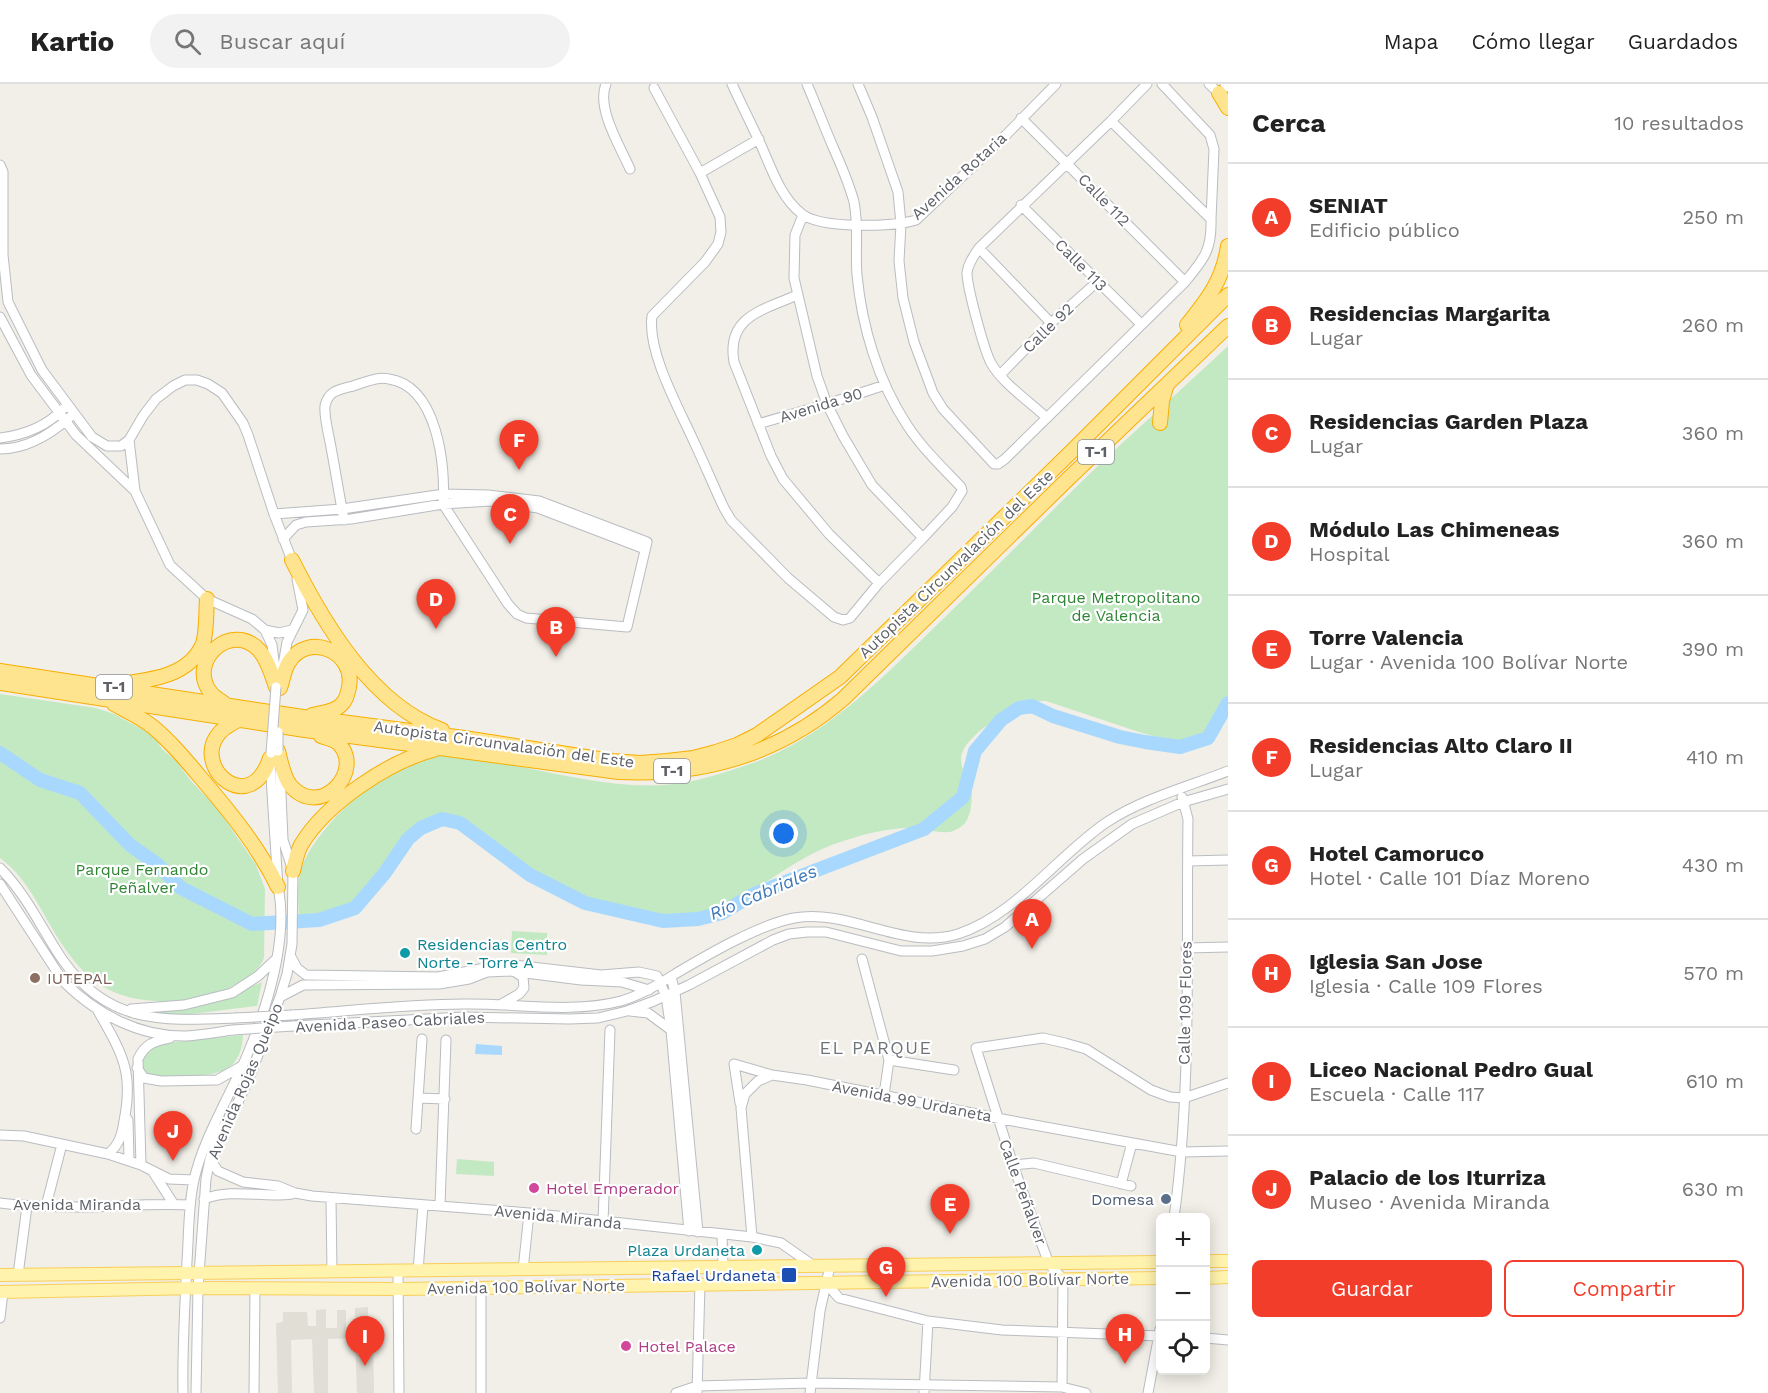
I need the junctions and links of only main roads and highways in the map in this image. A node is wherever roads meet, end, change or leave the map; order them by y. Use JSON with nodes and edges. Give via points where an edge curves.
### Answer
{"nodes":[{"id":1,"x":1222,"y":90,"type":"edge"},
{"id":2,"x":1228,"y":108,"type":"edge"},
{"id":3,"x":1228,"y":246,"type":"edge"},
{"id":4,"x":1228,"y":295,"type":"edge"},
{"id":5,"x":1226,"y":329,"type":"edge"},
{"id":6,"x":1146,"y":375,"type":"junction"},
{"id":7,"x":1167,"y":385,"type":"junction"},
{"id":8,"x":1137,"y":413,"type":"junction"},
{"id":9,"x":292,"y":560,"type":"road end"},
{"id":10,"x":207,"y":599,"type":"road end"},
{"id":11,"x":0,"y":670,"type":"edge"},
{"id":12,"x":0,"y":683,"type":"edge"},
{"id":13,"x":105,"y":692,"type":"junction"},
{"id":14,"x":227,"y":705,"type":"junction"},
{"id":15,"x":240,"y":719,"type":"junction"},
{"id":16,"x":304,"y":723,"type":"junction"},
{"id":17,"x":464,"y":738,"type":"junction"},
{"id":18,"x":444,"y":747,"type":"junction"},
{"id":19,"x":293,"y":871,"type":"road end"},
{"id":20,"x":278,"y":887,"type":"road end"},
{"id":21,"x":1210,"y":1261,"type":"edge"},
{"id":22,"x":1228,"y":1261,"type":"edge"},
{"id":23,"x":1156,"y":1262,"type":"edge"},
{"id":24,"x":0,"y":1275,"type":"edge"},
{"id":25,"x":1228,"y":1277,"type":"edge"},
{"id":26,"x":1156,"y":1278,"type":"edge"},
{"id":27,"x":1210,"y":1278,"type":"edge"},
{"id":28,"x":1,"y":1292,"type":"edge"}],
"edges":[{"from":1,"to":2,"type":"highway"},
{"from":3,"to":6,"type":"highway","via":[[1222,273],[1211,296]]},
{"from":4,"to":6,"type":"highway","name":"Autopista Circunvalación del Este","number":"T-1"},
{"from":5,"to":7,"type":"highway","name":"Autopista Circunvalación del Este","number":"T-1"},
{"from":6,"to":17,"type":"highway","name":"Autopista Circunvalación del Este","number":"T-1","via":[[840,677],[757,735],[693,758],[640,763]]},
{"from":7,"to":8,"type":"highway","name":"Autopista Circunvalación del Este","number":"T-1"},
{"from":7,"to":8,"type":"highway","via":[[1160,423],[1151,412]]},
{"from":8,"to":18,"type":"highway","name":"Autopista Circunvalación del Este","number":"T-1","via":[[843,699],[810,724],[766,748],[694,770],[648,773]]},
{"from":9,"to":17,"type":"highway","via":[[322,617],[387,696],[427,725]]},
{"from":10,"to":13,"type":"highway","via":[[202,645],[190,661],[176,673]]},
{"from":11,"to":13,"type":"highway","name":"Autopista Circunvalación del Este","number":"T-1"},
{"from":12,"to":13,"type":"highway","name":"Autopista Circunvalación del Este","number":"T-1"},
{"from":13,"to":14,"type":"highway","name":"Autopista Circunvalación del Este","number":"T-1"},
{"from":13,"to":15,"type":"highway","name":"Autopista Circunvalación del Este","number":"T-1"},
{"from":13,"to":20,"type":"highway","via":[[153,726],[183,756],[246,832]]},
{"from":14,"to":16,"type":"highway","name":"Autopista Circunvalación del Este","number":"T-1"},
{"from":14,"to":16,"type":"highway","via":[[211,694],[205,683],[208,655],[214,647],[243,640],[259,650],[278,688],[293,657],[305,648],[322,648],[345,662],[350,686],[342,705]]},
{"from":15,"to":16,"type":"highway","name":"Autopista Circunvalación del Este","number":"T-1"},
{"from":15,"to":16,"type":"highway","via":[[224,728],[214,742],[216,772],[230,783],[254,783],[266,771],[273,754],[289,784],[302,796],[318,797],[333,792],[346,768],[342,749],[336,742]]},
{"from":16,"to":17,"type":"highway","name":"Autopista Circunvalación del Este","number":"T-1"},
{"from":16,"to":18,"type":"highway","name":"Autopista Circunvalación del Este","number":"T-1"},
{"from":18,"to":19,"type":"highway","via":[[403,759],[339,804],[301,846]]},
{"from":21,"to":22,"type":"main road"},
{"from":23,"to":24,"type":"main road","name":"Avenida 100 Bolívar Norte"},
{"from":25,"to":27,"type":"main road"},
{"from":26,"to":28,"type":"main road","name":"Avenida 100 Bolívar Norte"}]}
